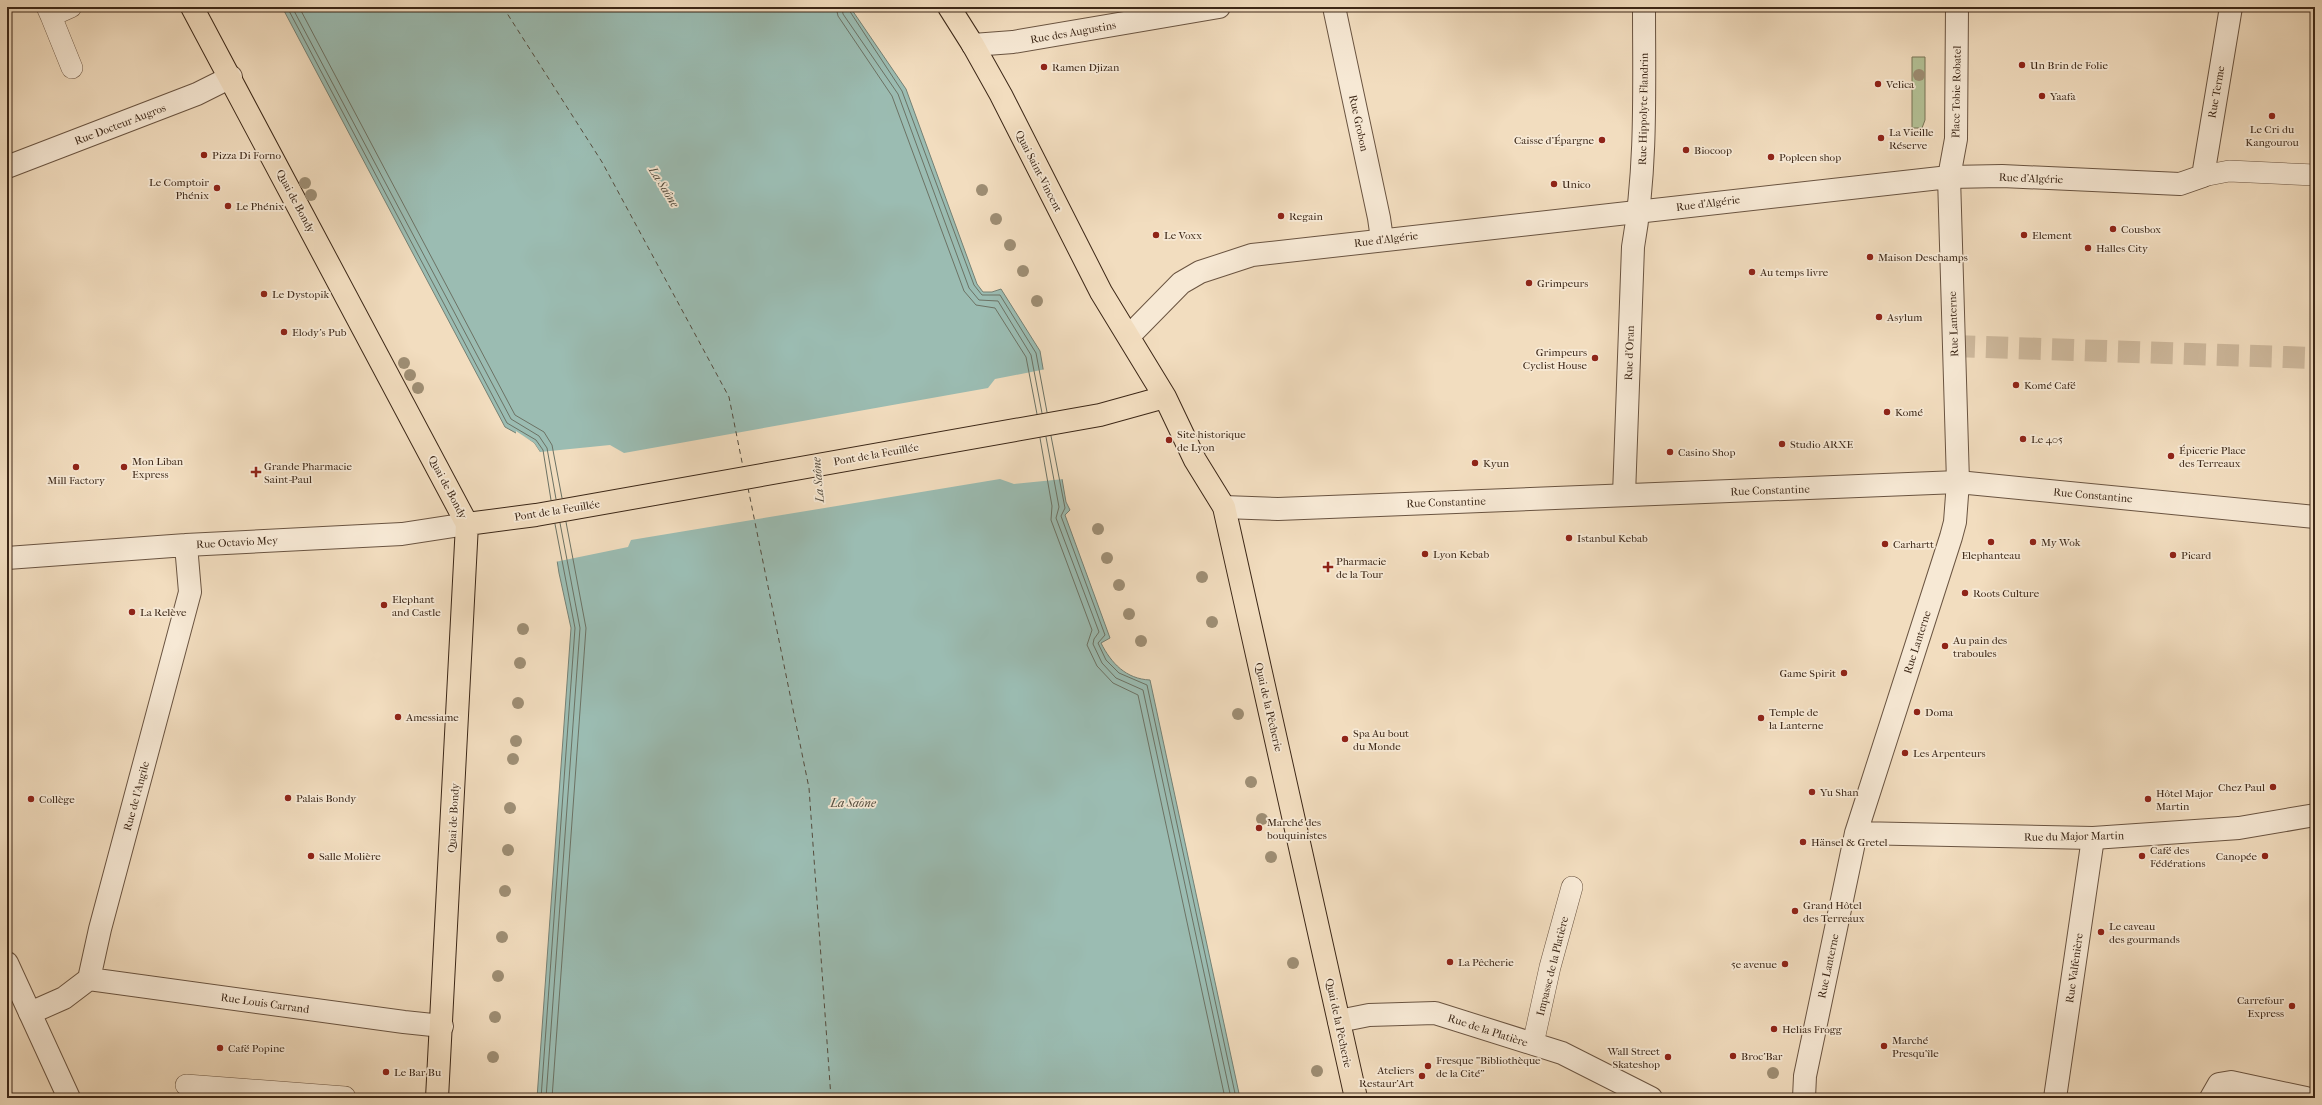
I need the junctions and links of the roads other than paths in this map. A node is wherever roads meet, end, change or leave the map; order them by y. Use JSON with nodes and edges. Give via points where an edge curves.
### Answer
{"nodes":[{"id":1,"x":71,"y":7,"type":"edge"},
{"id":2,"x":192,"y":7,"type":"edge"},
{"id":3,"x":949,"y":7,"type":"edge"},
{"id":4,"x":1219,"y":7,"type":"edge"},
{"id":5,"x":1334,"y":7,"type":"edge"},
{"id":6,"x":1644,"y":7,"type":"edge"},
{"id":7,"x":1957,"y":7,"type":"edge"},
{"id":8,"x":2231,"y":7,"type":"edge"},
{"id":9,"x":49,"y":12,"type":"edge"},
{"id":10,"x":974,"y":45,"type":"junction"},
{"id":11,"x":72,"y":68,"type":"dead end"},
{"id":12,"x":231,"y":77,"type":"junction"},
{"id":13,"x":7,"y":167,"type":"edge"},
{"id":14,"x":2315,"y":175,"type":"edge"},
{"id":15,"x":2203,"y":176,"type":"junction"},
{"id":16,"x":1949,"y":177,"type":"junction"},
{"id":17,"x":1640,"y":211,"type":"junction"},
{"id":18,"x":1382,"y":239,"type":"junction"},
{"id":19,"x":1129,"y":336,"type":"junction"},
{"id":20,"x":1165,"y":397,"type":"junction"},
{"id":21,"x":1958,"y":482,"type":"junction"},
{"id":22,"x":1624,"y":495,"type":"junction"},
{"id":23,"x":1224,"y":507,"type":"junction"},
{"id":24,"x":2315,"y":517,"type":"edge"},
{"id":25,"x":468,"y":524,"type":"junction"},
{"id":26,"x":186,"y":545,"type":"junction"},
{"id":27,"x":7,"y":558,"type":"edge"},
{"id":28,"x":2315,"y":815,"type":"edge"},
{"id":29,"x":1856,"y":833,"type":"junction"},
{"id":30,"x":2093,"y":838,"type":"junction"},
{"id":31,"x":1572,"y":887,"type":"dead end"},
{"id":32,"x":7,"y":963,"type":"edge"},
{"id":33,"x":89,"y":978,"type":"junction"},
{"id":34,"x":30,"y":1013,"type":"junction"},
{"id":35,"x":1339,"y":1021,"type":"junction"},
{"id":36,"x":442,"y":1026,"type":"junction"},
{"id":37,"x":1533,"y":1044,"type":"junction"},
{"id":38,"x":186,"y":1085,"type":"dead end"},
{"id":39,"x":346,"y":1097,"type":"dead end"},
{"id":40,"x":68,"y":1098,"type":"edge"},
{"id":41,"x":437,"y":1098,"type":"edge"},
{"id":42,"x":1356,"y":1098,"type":"edge"},
{"id":43,"x":1651,"y":1098,"type":"edge"},
{"id":44,"x":1804,"y":1098,"type":"edge"},
{"id":45,"x":2055,"y":1098,"type":"edge"},
{"id":46,"x":2211,"y":1098,"type":"edge"},
{"id":47,"x":2306,"y":1098,"type":"edge"}],
"edges":[{"from":1,"to":9,"type":"lane"},
{"from":2,"to":12,"type":"main road","name":"Quai de Bondy"},
{"from":3,"to":10,"type":"main road","name":"Quai Saint-Vincent"},
{"from":4,"to":10,"type":"street","name":"Rue des Augustins","via":[[1013,42]]},
{"from":5,"to":18,"type":"street","name":"Rue Grobon"},
{"from":6,"to":17,"type":"street","name":"Rue Hippolyte Flandrin"},
{"from":7,"to":16,"type":"street","name":"Place Tobie Robatel","via":[[1956,140]]},
{"from":8,"to":15,"type":"street","name":"Rue Terme"},
{"from":9,"to":11,"type":"lane"},
{"from":10,"to":19,"type":"main road","name":"Quai Saint-Vincent","via":[[1089,270]]},
{"from":12,"to":13,"type":"street","name":"Rue Docteur Augros","via":[[197,94]]},
{"from":12,"to":25,"type":"main road","name":"Quai de Bondy"},
{"from":14,"to":15,"type":"lane","name":"Rue d'Algérie","via":[[2229,171]]},
{"from":15,"to":16,"type":"street","name":"Rue d'Algérie","via":[[2180,184],[2002,176]]},
{"from":16,"to":17,"type":"street","name":"Rue d'Algérie"},
{"from":16,"to":21,"type":"street","name":"Rue Lanterne"},
{"from":17,"to":18,"type":"street","name":"Rue d'Algérie"},
{"from":17,"to":22,"type":"street","name":"Rue d'Oran","via":[[1633,247]]},
{"from":18,"to":19,"type":"street","name":"Rue d'Algérie","via":[[1252,255],[1200,272],[1181,283]]},
{"from":19,"to":20,"type":"main road","name":"Quai de la Pêcherie"},
{"from":20,"to":23,"type":"main road","name":"Quai de la Pêcherie","via":[[1195,460]]},
{"from":20,"to":25,"type":"main road","name":"Pont de la Feuillée","via":[[1094,416],[536,515]]},
{"from":21,"to":22,"type":"street","name":"Rue Constantine"},
{"from":21,"to":24,"type":"street","name":"Rue Constantine"},
{"from":21,"to":29,"type":"street","name":"Rue Lanterne","via":[[1951,537]]},
{"from":22,"to":23,"type":"street","name":"Rue Constantine","via":[[1278,508]]},
{"from":23,"to":35,"type":"main road","name":"Quai de la Pêcherie"},
{"from":25,"to":26,"type":"street","name":"Rue Octavio Mey","via":[[402,534]]},
{"from":25,"to":36,"type":"main road","name":"Quai de Bondy"},
{"from":26,"to":27,"type":"street","name":"Rue Octavio Mey"},
{"from":26,"to":33,"type":"street","name":"Rue de l'Angile","via":[[190,592]]},
{"from":28,"to":30,"type":"street","name":"Rue du Major Martin","via":[[2239,828]]},
{"from":29,"to":30,"type":"street","name":"Rue du Major Martin"},
{"from":29,"to":44,"type":"street","name":"Rue Lanterne","via":[[1805,1076]]},
{"from":30,"to":45,"type":"street","name":"Rue Valfenière"},
{"from":31,"to":37,"type":"lane","name":"Impasse de la Platière","via":[[1550,967]]},
{"from":32,"to":34,"type":"street"},
{"from":33,"to":34,"type":"street","via":[[64,998]]},
{"from":33,"to":36,"type":"street","name":"Rue Louis Carrand"},
{"from":34,"to":40,"type":"street"},
{"from":35,"to":37,"type":"street","name":"Rue de la Platière","via":[[1369,1015],[1435,1013]]},
{"from":35,"to":42,"type":"main road","name":"Quai de la Pêcherie"},
{"from":36,"to":41,"type":"main road","name":"Quai de Bondy"},
{"from":37,"to":43,"type":"street","name":"Rue de la Platière","via":[[1562,1053]]},
{"from":38,"to":39,"type":"lane"},
{"from":46,"to":47,"type":"street","via":[[2219,1084],[2230,1082]]}]}
